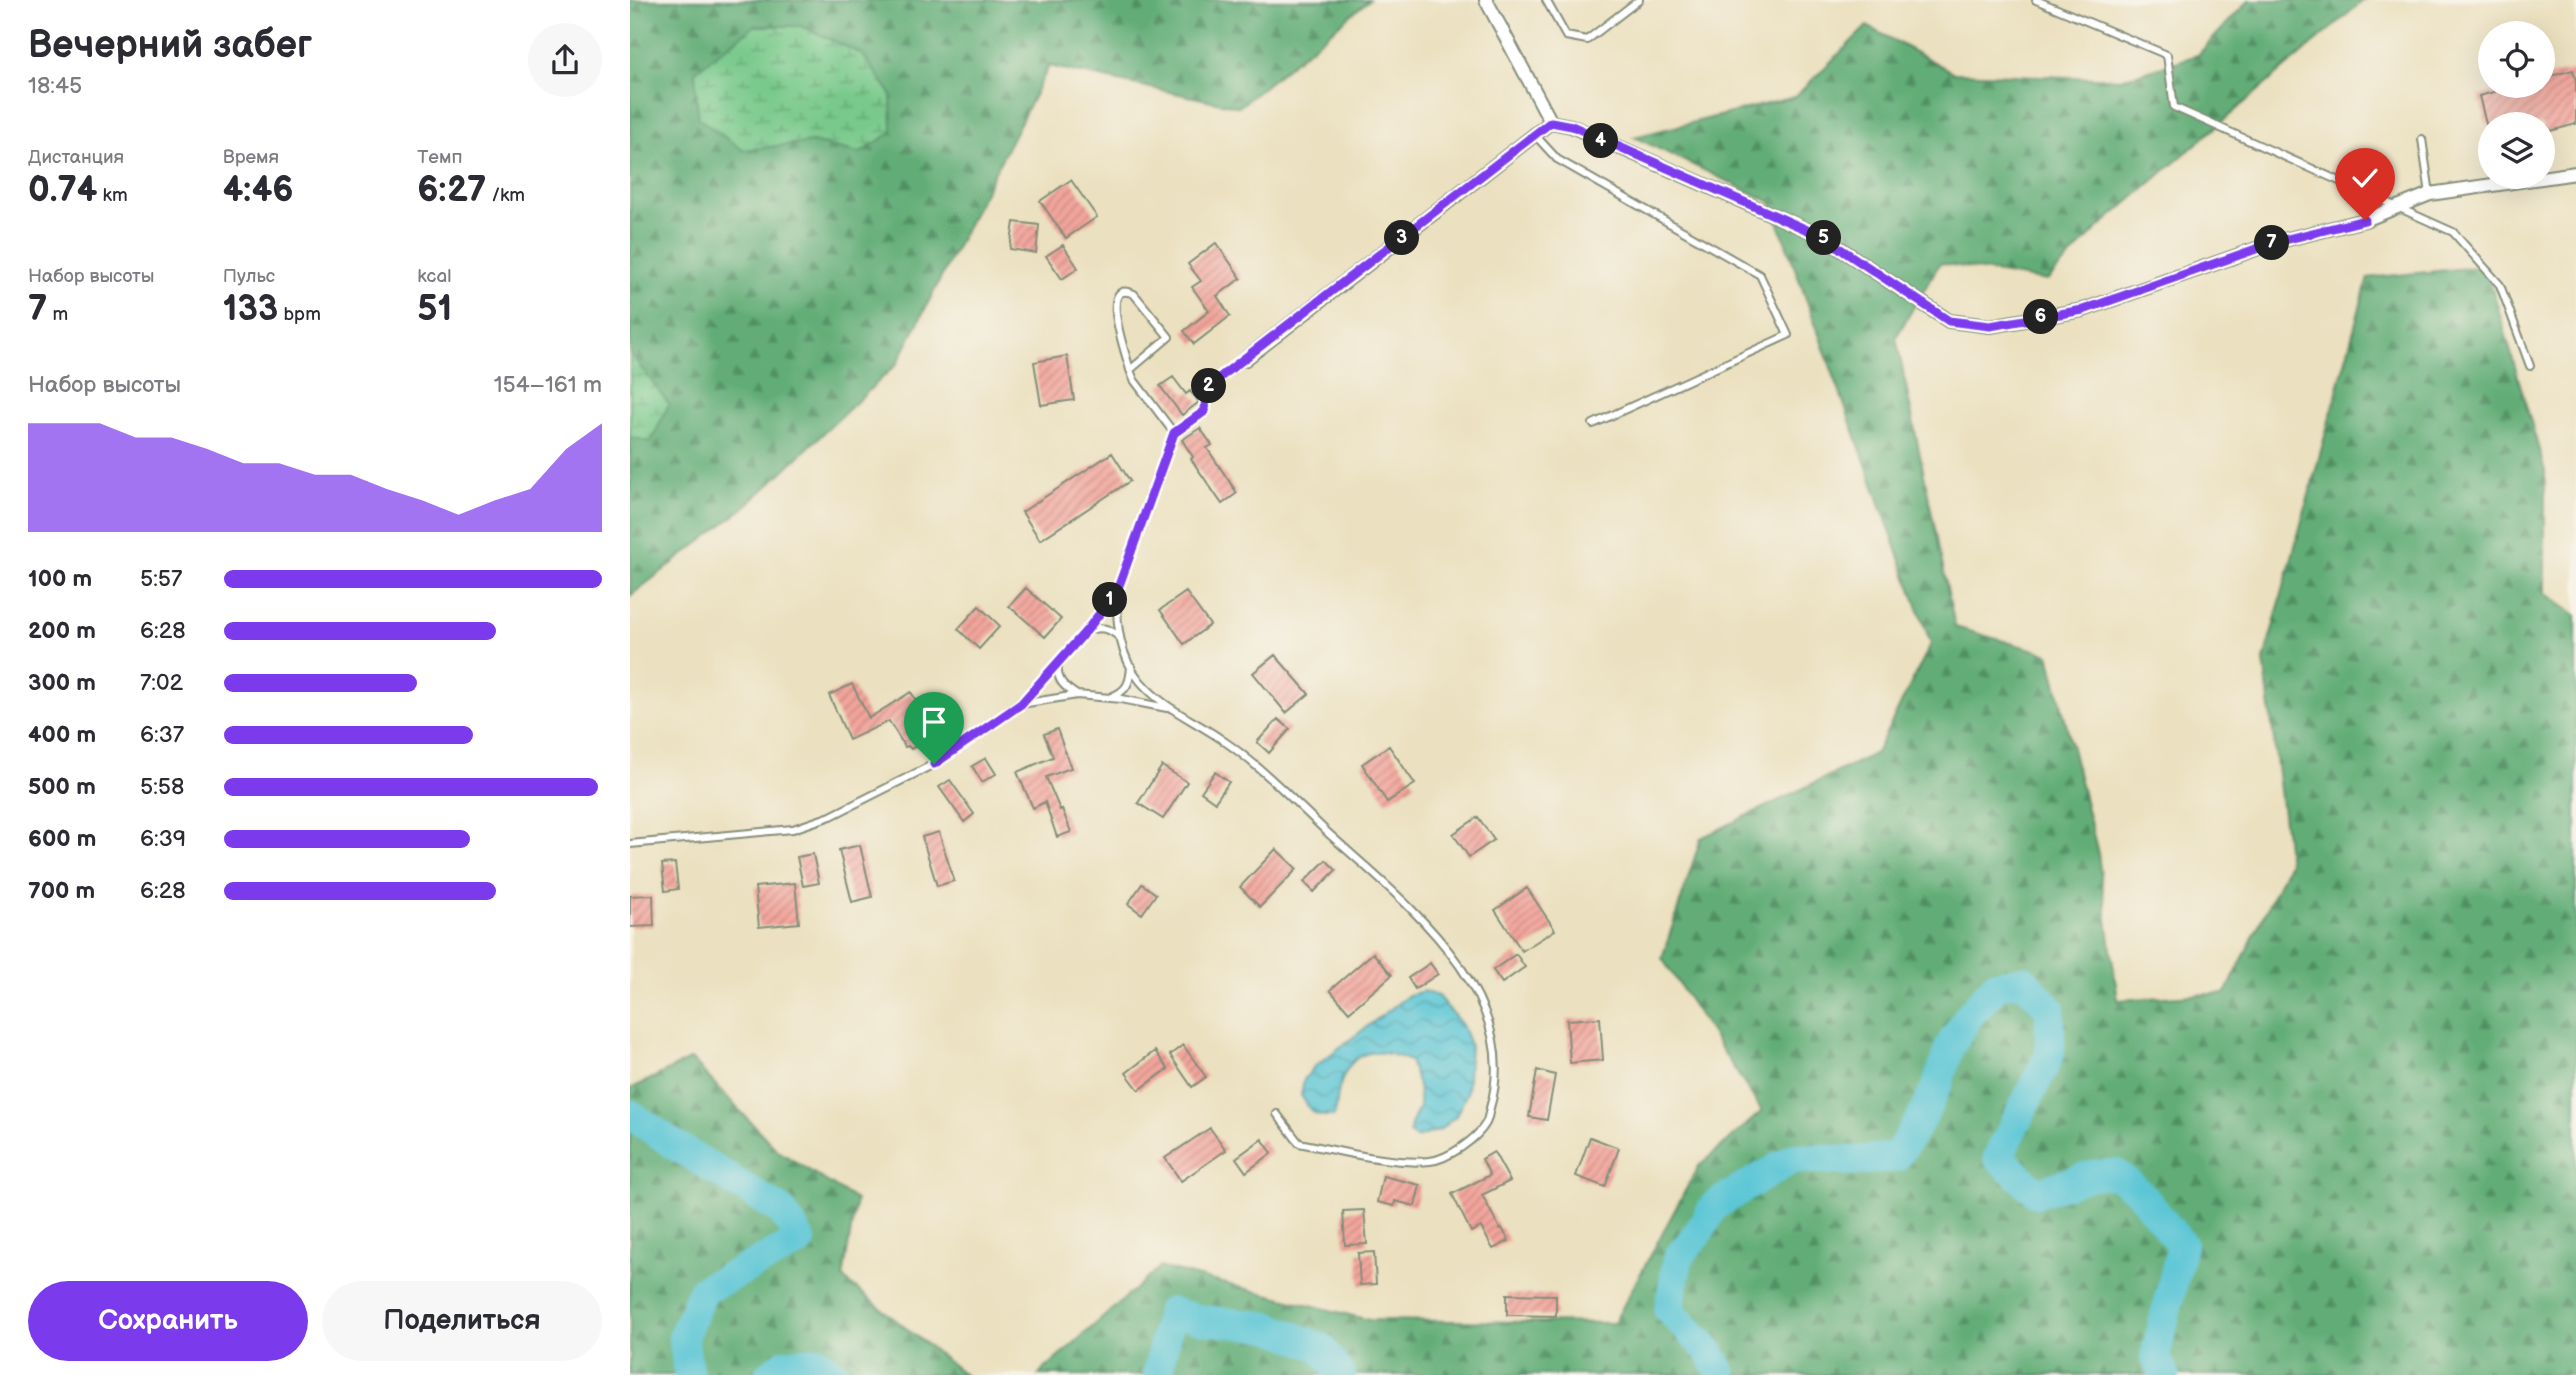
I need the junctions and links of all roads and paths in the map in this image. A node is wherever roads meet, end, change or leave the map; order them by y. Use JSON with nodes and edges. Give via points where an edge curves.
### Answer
{"nodes":[{"id":1,"x":1486,"y":0,"type":"edge"},
{"id":2,"x":1546,"y":0,"type":"edge"},
{"id":3,"x":1639,"y":0,"type":"edge"},
{"id":4,"x":2036,"y":0,"type":"edge"},
{"id":5,"x":1551,"y":122,"type":"junction"},
{"id":6,"x":1535,"y":135,"type":"junction"},
{"id":7,"x":2422,"y":139,"type":"dead end"},
{"id":8,"x":2576,"y":173,"type":"edge"},
{"id":9,"x":2430,"y":194,"type":"junction"},
{"id":10,"x":2398,"y":207,"type":"junction"},
{"id":11,"x":1244,"y":360,"type":"joint"},
{"id":12,"x":2530,"y":366,"type":"dead end"},
{"id":13,"x":1130,"y":370,"type":"junction"},
{"id":14,"x":1593,"y":424,"type":"dead end"},
{"id":15,"x":1174,"y":433,"type":"junction"},
{"id":16,"x":1117,"y":591,"type":"junction"},
{"id":17,"x":1087,"y":630,"type":"junction"},
{"id":18,"x":1121,"y":640,"type":"junction"},
{"id":19,"x":1058,"y":662,"type":"junction"},
{"id":20,"x":1131,"y":666,"type":"junction"},
{"id":21,"x":1077,"y":695,"type":"junction"},
{"id":22,"x":1109,"y":698,"type":"junction"},
{"id":23,"x":1021,"y":704,"type":"junction"},
{"id":24,"x":1167,"y":708,"type":"junction"},
{"id":25,"x":630,"y":844,"type":"edge"},
{"id":26,"x":1277,"y":1114,"type":"dead end"}],
"edges":[{"from":1,"to":5,"type":"street"},
{"from":2,"to":3,"type":"lane","via":[[1566,36],[1587,40]]},
{"from":4,"to":10,"type":"lane","via":[[2167,55],[2174,107]]},
{"from":5,"to":6,"type":"street"},
{"from":5,"to":10,"type":"street","via":[[1572,126],[1821,236],[1949,321],[1990,326],[2083,310],[2276,242]]},
{"from":6,"to":11,"type":"street"},
{"from":6,"to":14,"type":"lane","via":[[1557,159],[1760,275],[1788,335]]},
{"from":7,"to":9,"type":"lane"},
{"from":8,"to":9,"type":"street"},
{"from":9,"to":10,"type":"street"},
{"from":10,"to":12,"type":"lane","via":[[2453,232],[2500,285]]},
{"from":11,"to":15,"type":"lane","via":[[1206,388],[1205,411]]},
{"from":13,"to":13,"type":"lane","via":[[1169,337],[1128,291],[1116,297],[1114,308]]},
{"from":13,"to":15,"type":"lane"},
{"from":15,"to":16,"type":"lane"},
{"from":16,"to":17,"type":"lane"},
{"from":16,"to":18,"type":"lane","via":[[1116,622]]},
{"from":17,"to":18,"type":"lane","via":[[1103,627]]},
{"from":17,"to":19,"type":"lane"},
{"from":18,"to":20,"type":"lane"},
{"from":19,"to":21,"type":"lane","via":[[1061,683]]},
{"from":19,"to":23,"type":"lane"},
{"from":20,"to":22,"type":"lane","via":[[1128,685]]},
{"from":20,"to":24,"type":"lane"},
{"from":21,"to":22,"type":"lane"},
{"from":21,"to":23,"type":"lane"},
{"from":22,"to":24,"type":"lane"},
{"from":23,"to":25,"type":"lane","via":[[934,764],[831,816],[793,829]]},
{"from":24,"to":26,"type":"lane","via":[[1221,739],[1251,763],[1413,910],[1454,957],[1478,995],[1495,1041],[1495,1091],[1486,1124],[1463,1147],[1432,1161],[1389,1159],[1299,1143]]}]}
